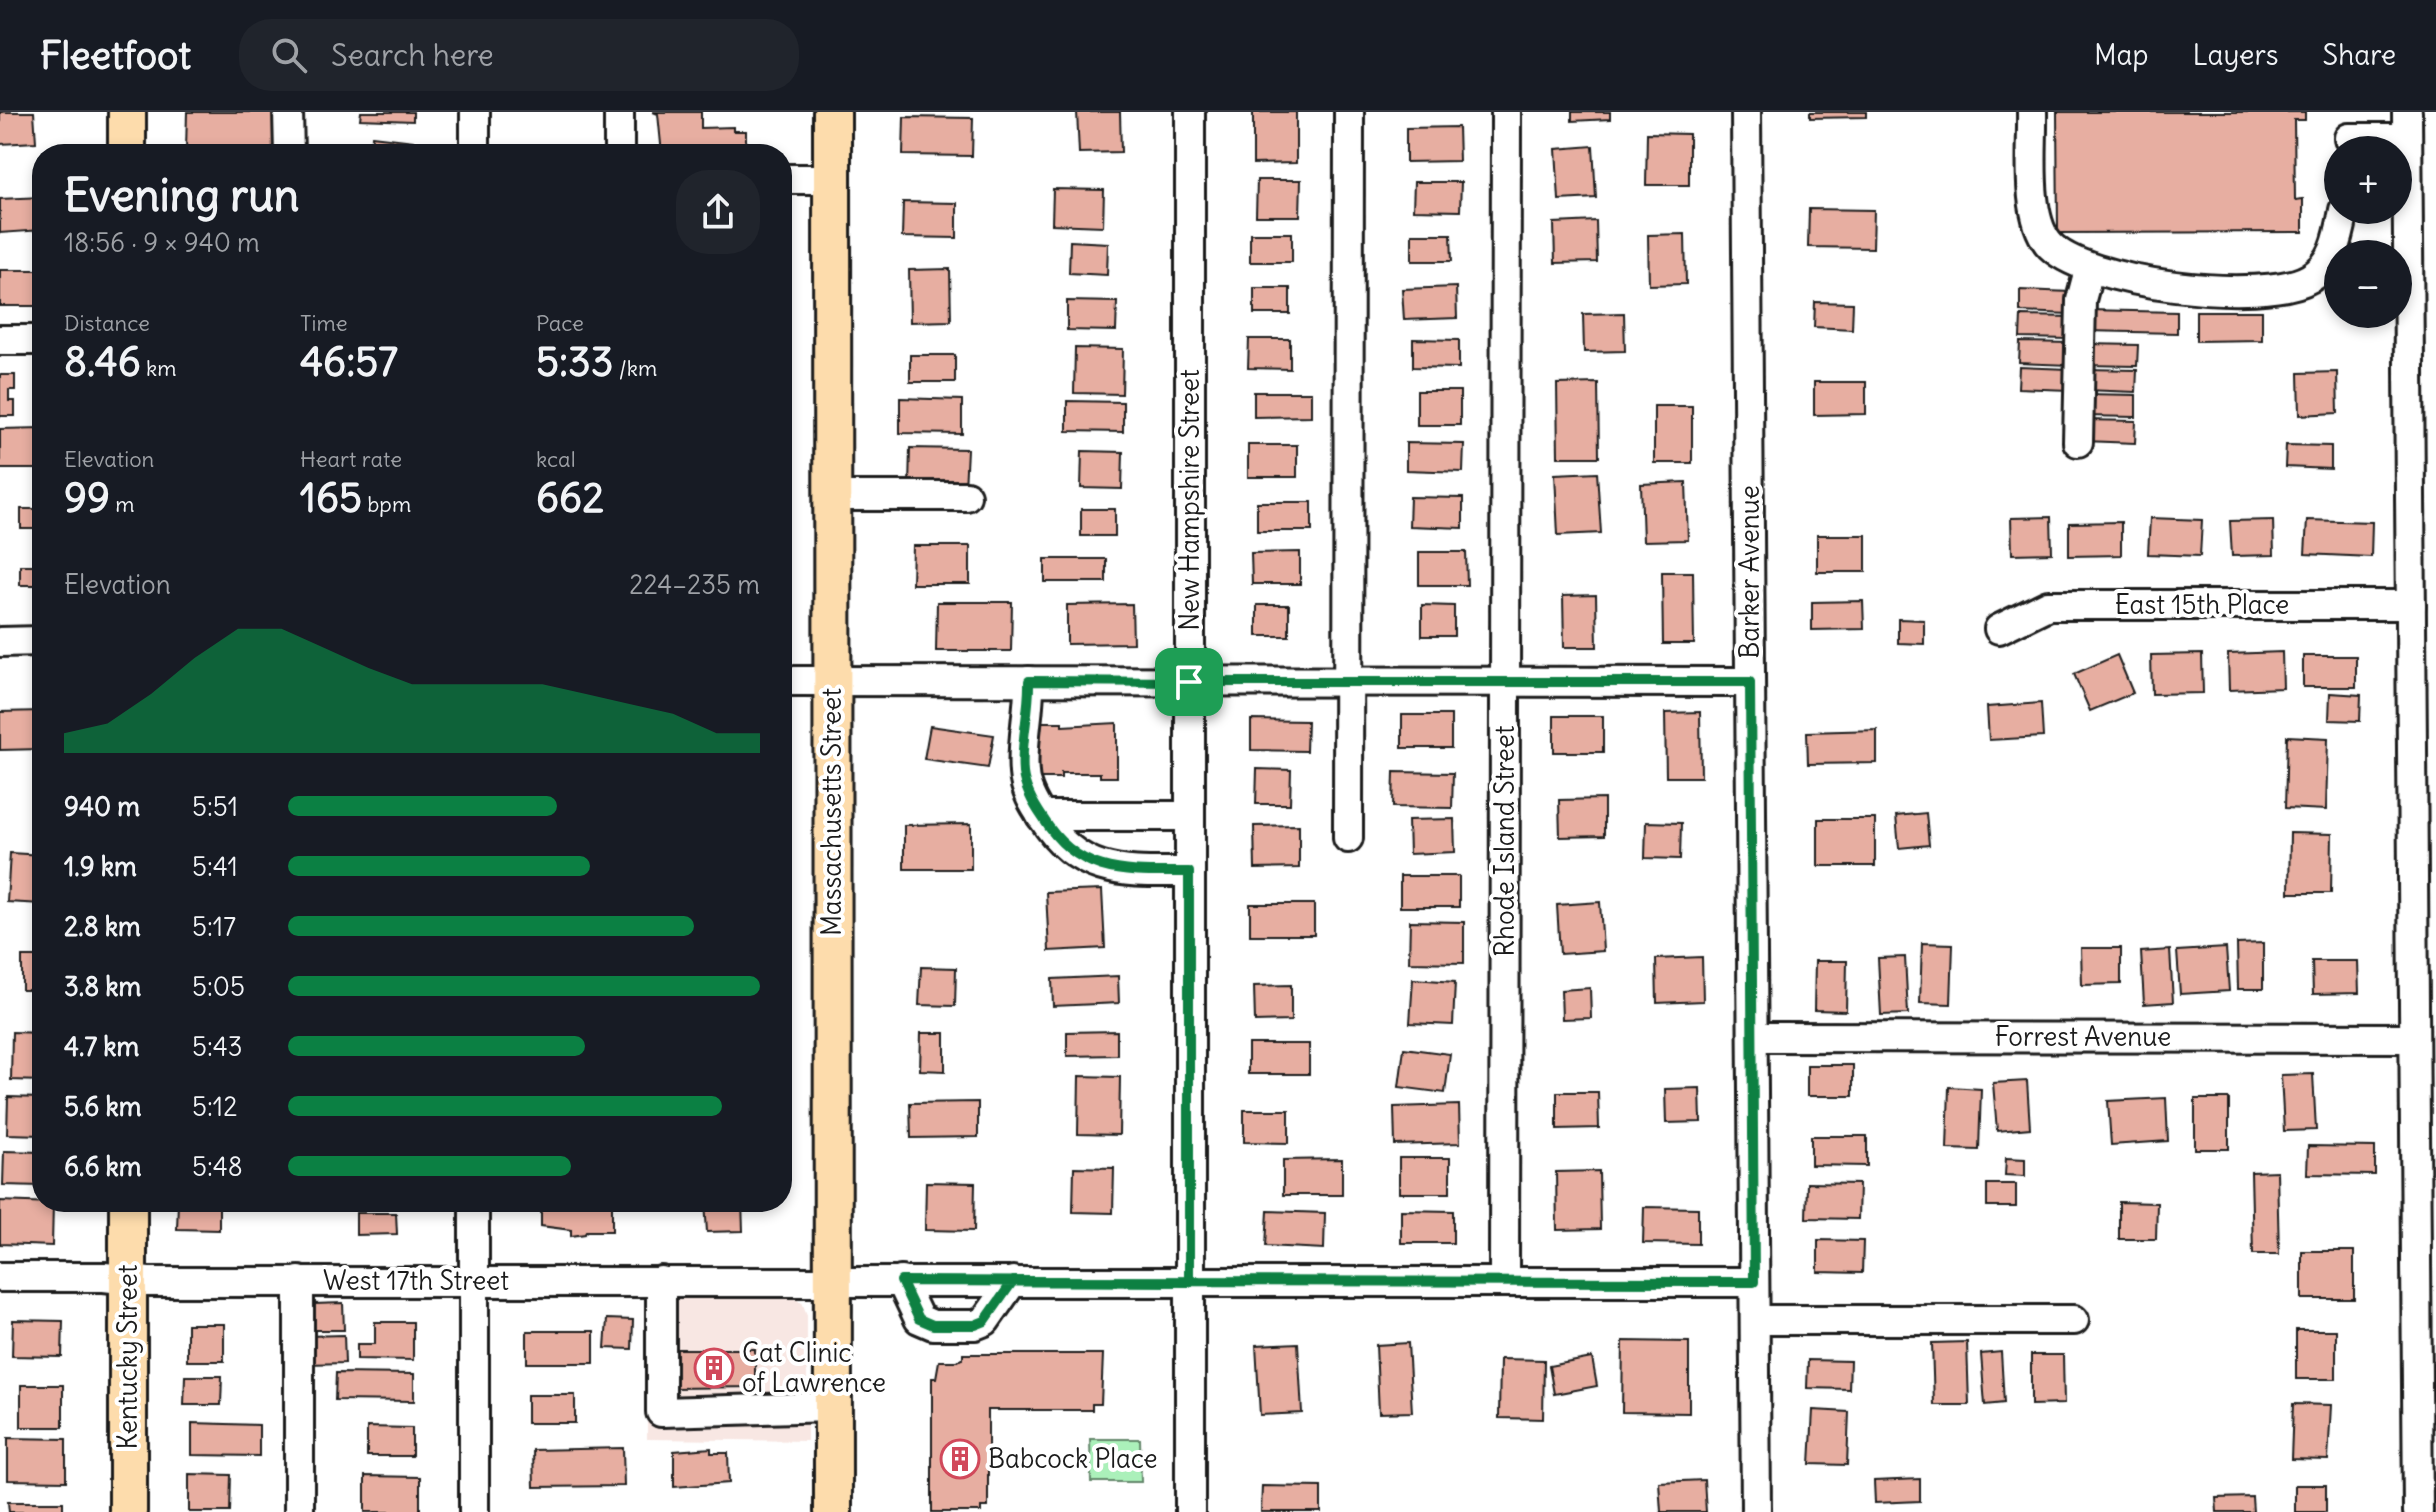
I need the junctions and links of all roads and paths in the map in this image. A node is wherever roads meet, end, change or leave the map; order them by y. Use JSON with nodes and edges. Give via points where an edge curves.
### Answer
{"nodes":[{"id":1,"x":127,"y":112,"type":"edge"},
{"id":2,"x":288,"y":112,"type":"edge"},
{"id":3,"x":475,"y":112,"type":"edge"},
{"id":4,"x":619,"y":112,"type":"edge"},
{"id":5,"x":832,"y":112,"type":"edge"},
{"id":6,"x":1190,"y":112,"type":"edge"},
{"id":7,"x":1349,"y":112,"type":"edge"},
{"id":8,"x":1506,"y":112,"type":"edge"},
{"id":9,"x":1746,"y":112,"type":"edge"},
{"id":10,"x":2032,"y":112,"type":"edge"},
{"id":11,"x":2407,"y":125,"type":"edge"},
{"id":12,"x":2349,"y":133,"type":"edge"},
{"id":13,"x":127,"y":144,"type":"edge"},
{"id":14,"x":289,"y":144,"type":"edge"},
{"id":15,"x":475,"y":144,"type":"edge"},
{"id":16,"x":619,"y":144,"type":"edge"},
{"id":17,"x":792,"y":179,"type":"edge"},
{"id":18,"x":832,"y":179,"type":"junction"},
{"id":19,"x":2342,"y":224,"type":"edge"},
{"id":20,"x":2089,"y":270,"type":"junction"},
{"id":21,"x":0,"y":340,"type":"edge"},
{"id":22,"x":32,"y":340,"type":"edge"},
{"id":23,"x":2078,"y":442,"type":"dead end"},
{"id":24,"x":832,"y":496,"type":"junction"},
{"id":25,"x":966,"y":496,"type":"dead end"},
{"id":26,"x":2411,"y":605,"type":"junction"},
{"id":27,"x":1999,"y":629,"type":"dead end"},
{"id":28,"x":32,"y":641,"type":"edge"},
{"id":29,"x":0,"y":642,"type":"edge"},
{"id":30,"x":832,"y":680,"type":"junction"},
{"id":31,"x":792,"y":681,"type":"edge"},
{"id":32,"x":1029,"y":681,"type":"junction"},
{"id":33,"x":1189,"y":682,"type":"junction"},
{"id":34,"x":1348,"y":682,"type":"junction"},
{"id":35,"x":1505,"y":682,"type":"junction"},
{"id":36,"x":1750,"y":682,"type":"junction"},
{"id":37,"x":1041,"y":816,"type":"junction"},
{"id":38,"x":1189,"y":816,"type":"junction"},
{"id":39,"x":1348,"y":838,"type":"dead end"},
{"id":40,"x":1189,"y":872,"type":"junction"},
{"id":41,"x":2425,"y":897,"type":"edge"},
{"id":42,"x":1753,"y":1037,"type":"junction"},
{"id":43,"x":2414,"y":1038,"type":"junction"},
{"id":44,"x":128,"y":1212,"type":"edge"},
{"id":45,"x":474,"y":1212,"type":"edge"},
{"id":46,"x":2426,"y":1265,"type":"edge"},
{"id":47,"x":0,"y":1277,"type":"edge"},
{"id":48,"x":128,"y":1280,"type":"junction"},
{"id":49,"x":299,"y":1281,"type":"junction"},
{"id":50,"x":474,"y":1281,"type":"junction"},
{"id":51,"x":661,"y":1281,"type":"junction"},
{"id":52,"x":832,"y":1281,"type":"junction"},
{"id":53,"x":901,"y":1281,"type":"junction"},
{"id":54,"x":1013,"y":1281,"type":"junction"},
{"id":55,"x":1189,"y":1282,"type":"junction"},
{"id":56,"x":1504,"y":1282,"type":"junction"},
{"id":57,"x":1754,"y":1282,"type":"junction"},
{"id":58,"x":1755,"y":1320,"type":"junction"},
{"id":59,"x":2074,"y":1320,"type":"dead end"},
{"id":60,"x":832,"y":1407,"type":"junction"},
{"id":61,"x":128,"y":1512,"type":"edge"},
{"id":62,"x":299,"y":1512,"type":"edge"},
{"id":63,"x":474,"y":1512,"type":"edge"},
{"id":64,"x":833,"y":1512,"type":"edge"},
{"id":65,"x":1190,"y":1512,"type":"edge"},
{"id":66,"x":1756,"y":1512,"type":"edge"},
{"id":67,"x":2418,"y":1512,"type":"edge"}],
"edges":[{"from":1,"to":13,"type":"main road"},
{"from":2,"to":14,"type":"street"},
{"from":3,"to":15,"type":"street"},
{"from":4,"to":16,"type":"street"},
{"from":5,"to":18,"type":"main road","name":"Massachusetts Street"},
{"from":6,"to":33,"type":"street","name":"New Hampshire Street"},
{"from":7,"to":34,"type":"street"},
{"from":8,"to":35,"type":"street","name":"Rhode Island Street"},
{"from":9,"to":36,"type":"street","name":"Barker Avenue"},
{"from":10,"to":20,"type":"street","via":[[2039,229],[2065,259]]},
{"from":11,"to":12,"type":"street"},
{"from":11,"to":26,"type":"street"},
{"from":17,"to":18,"type":"street"},
{"from":18,"to":24,"type":"main road","name":"Massachusetts Street"},
{"from":19,"to":20,"type":"street","via":[[2328,264],[2309,279],[2284,288],[2212,289]]},
{"from":20,"to":23,"type":"street","via":[[2081,300]]},
{"from":21,"to":22,"type":"street"},
{"from":24,"to":25,"type":"street"},
{"from":24,"to":30,"type":"main road","name":"Massachusetts Street"},
{"from":26,"to":27,"type":"street","name":"East 15th Place","via":[[2048,605]]},
{"from":26,"to":41,"type":"street"},
{"from":28,"to":29,"type":"street"},
{"from":30,"to":31,"type":"street"},
{"from":30,"to":32,"type":"street"},
{"from":30,"to":52,"type":"main road","name":"Massachusetts Street"},
{"from":32,"to":33,"type":"street"},
{"from":32,"to":37,"type":"street","via":[[1023,775]]},
{"from":33,"to":34,"type":"street"},
{"from":33,"to":38,"type":"street","name":"New Hampshire Street"},
{"from":34,"to":35,"type":"street"},
{"from":34,"to":39,"type":"street"},
{"from":35,"to":36,"type":"street"},
{"from":35,"to":56,"type":"street","name":"Rhode Island Street"},
{"from":36,"to":42,"type":"street","name":"Barker Avenue"},
{"from":37,"to":38,"type":"street"},
{"from":37,"to":40,"type":"street","via":[[1061,846],[1088,861],[1120,872]]},
{"from":38,"to":40,"type":"street","name":"New Hampshire Street"},
{"from":40,"to":55,"type":"street","name":"New Hampshire Street"},
{"from":41,"to":43,"type":"street"},
{"from":42,"to":43,"type":"street","name":"Forrest Avenue"},
{"from":42,"to":57,"type":"street","name":"Barker Avenue"},
{"from":43,"to":46,"type":"street"},
{"from":44,"to":48,"type":"main road","name":"Kentucky Street"},
{"from":45,"to":50,"type":"street"},
{"from":46,"to":67,"type":"street"},
{"from":47,"to":48,"type":"street","name":"West 17th Street"},
{"from":48,"to":49,"type":"street","name":"West 17th Street"},
{"from":48,"to":61,"type":"main road","name":"Kentucky Street"},
{"from":49,"to":50,"type":"street","name":"West 17th Street"},
{"from":49,"to":62,"type":"street"},
{"from":50,"to":51,"type":"street","name":"West 17th Street"},
{"from":50,"to":63,"type":"street"},
{"from":51,"to":52,"type":"street","name":"West 17th Street"},
{"from":51,"to":60,"type":"street","via":[[661,1412]]},
{"from":52,"to":53,"type":"street","name":"West 17th Street"},
{"from":52,"to":60,"type":"main road","name":"Massachusetts Street"},
{"from":53,"to":54,"type":"street","name":"West 17th Street"},
{"from":53,"to":54,"type":"street","via":[[919,1319],[933,1325],[985,1321]]},
{"from":54,"to":55,"type":"street","name":"West 17th Street"},
{"from":55,"to":56,"type":"street","name":"West 17th Street"},
{"from":55,"to":65,"type":"street","name":"New Hampshire Street"},
{"from":56,"to":57,"type":"street","name":"West 17th Street"},
{"from":57,"to":58,"type":"street","name":"Barker Avenue"},
{"from":58,"to":59,"type":"street"},
{"from":58,"to":66,"type":"street","name":"Barker Avenue"},
{"from":60,"to":64,"type":"main road","name":"Massachusetts Street"}]}
